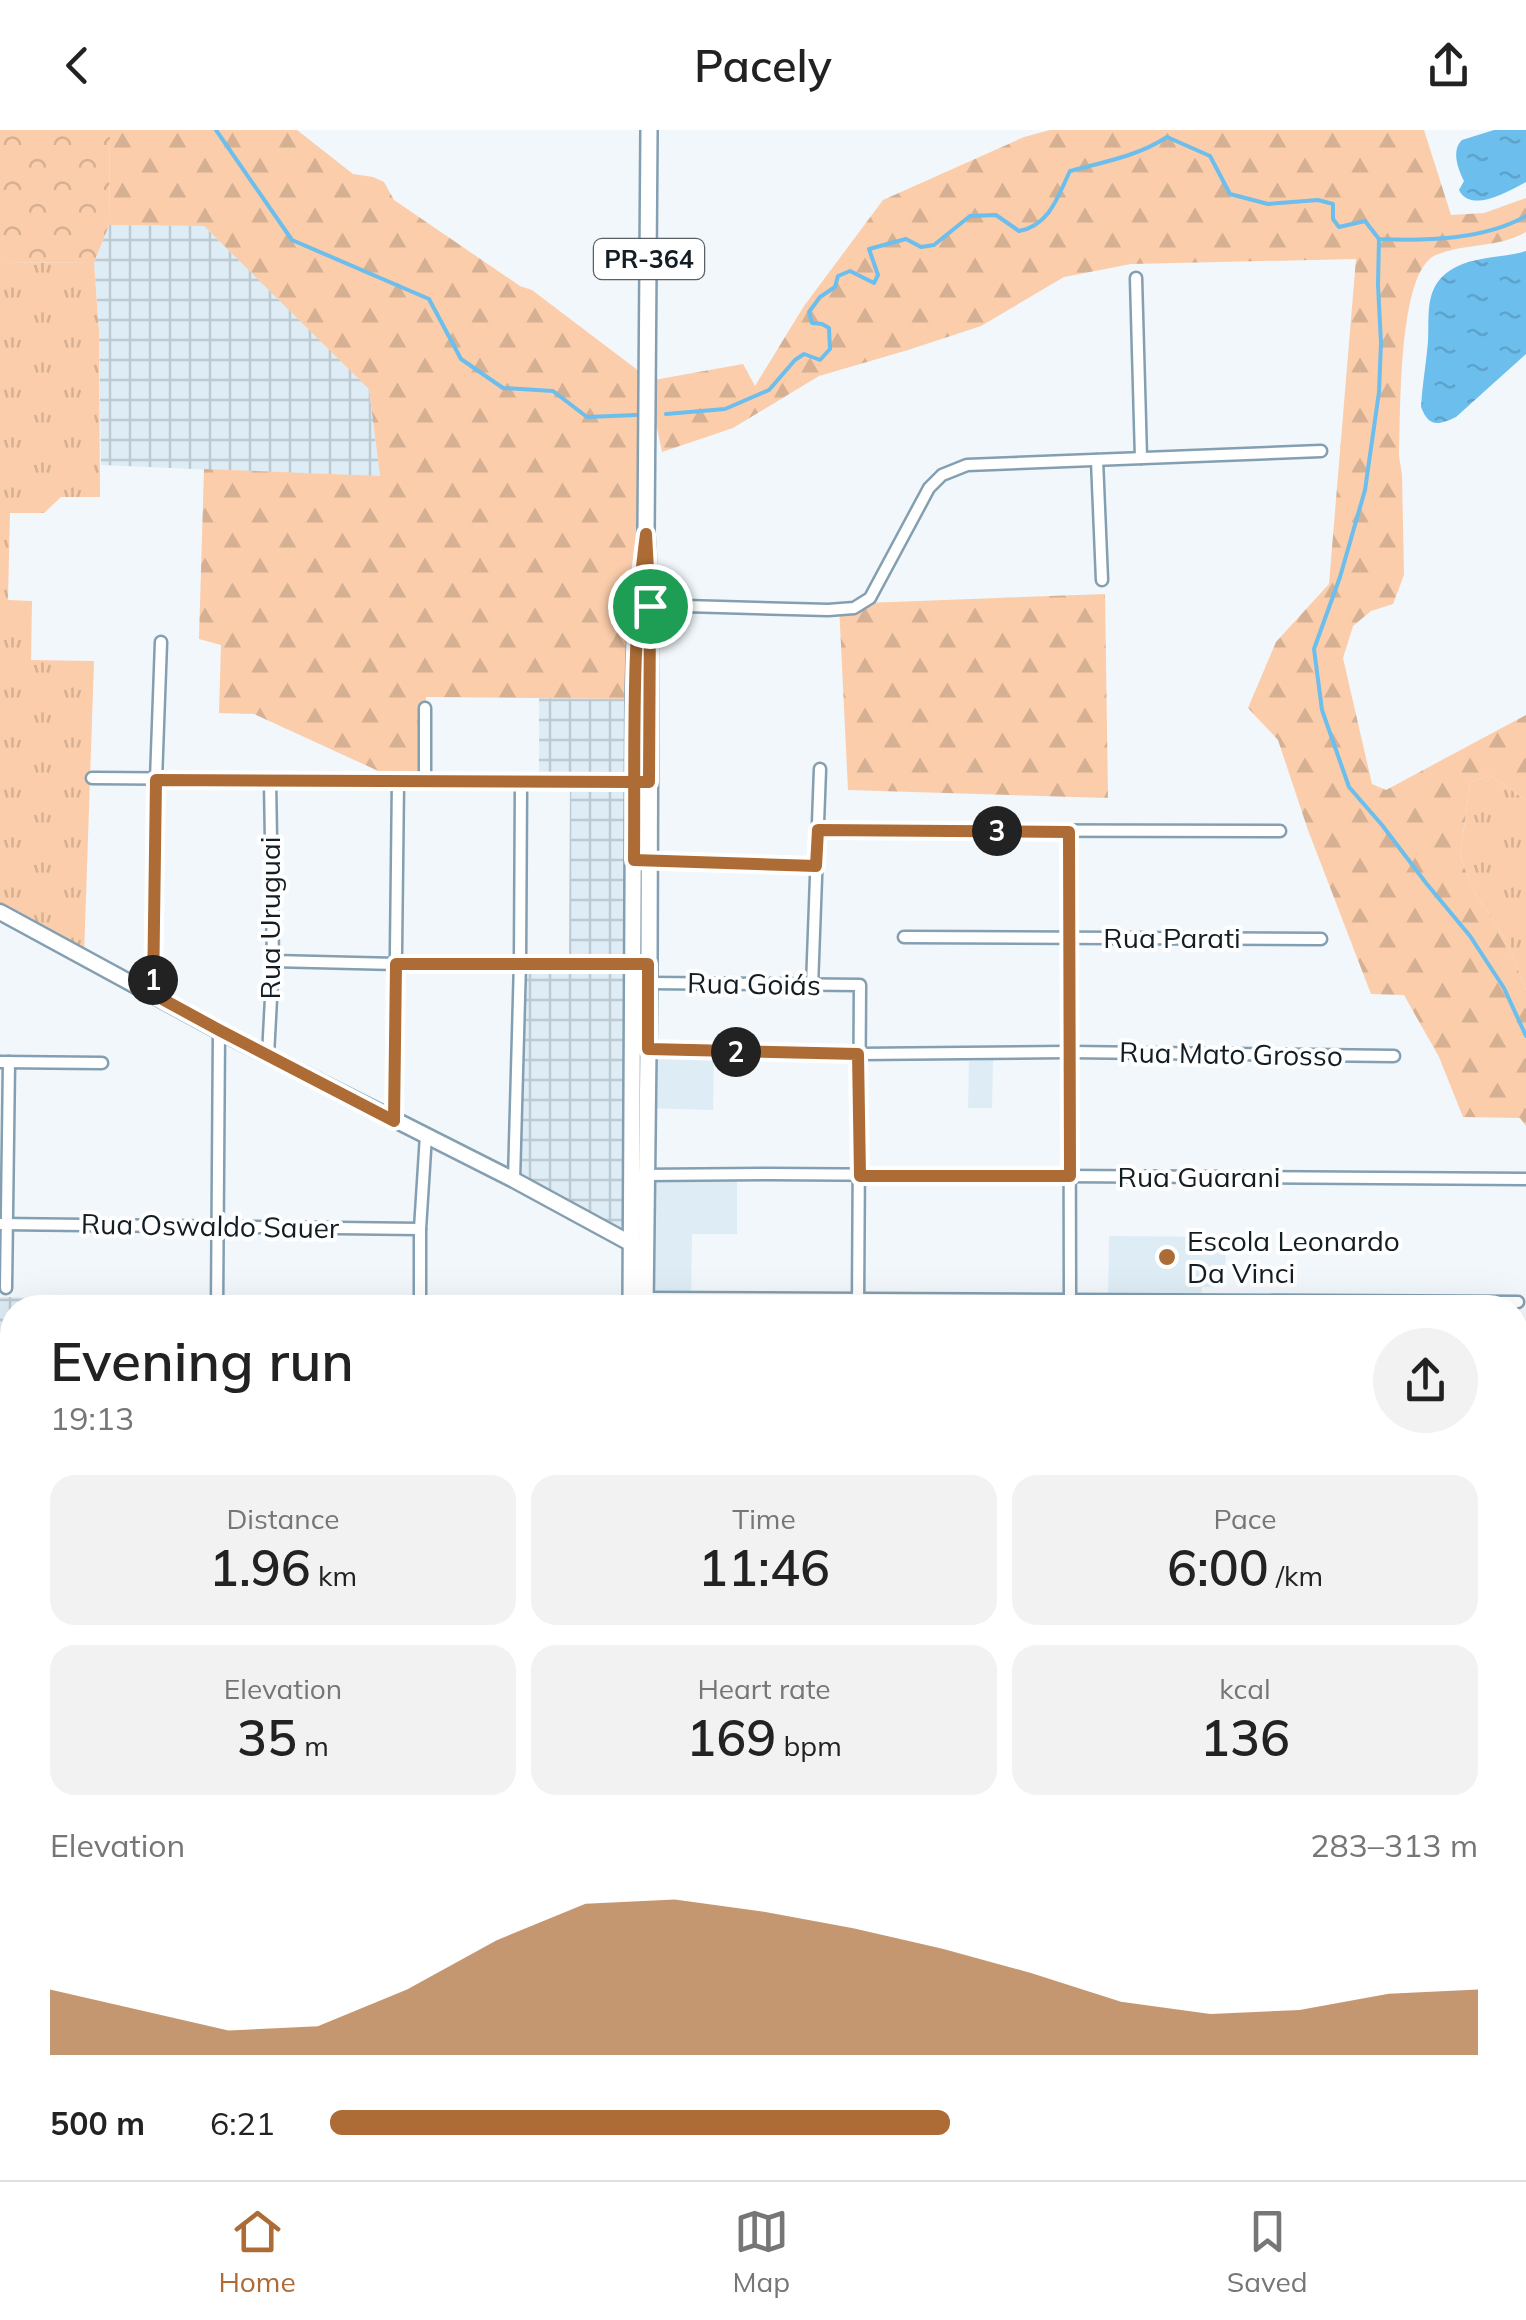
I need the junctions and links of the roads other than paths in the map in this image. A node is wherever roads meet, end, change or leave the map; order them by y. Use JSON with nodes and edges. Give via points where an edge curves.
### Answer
{"nodes":[{"id":1,"x":649,"y":130,"type":"edge"},
{"id":2,"x":1136,"y":278,"type":"dead end"},
{"id":3,"x":1320,"y":450,"type":"dead end"},
{"id":4,"x":1140,"y":458,"type":"junction"},
{"id":5,"x":1097,"y":460,"type":"junction"},
{"id":6,"x":646,"y":534,"type":"junction"},
{"id":7,"x":1102,"y":580,"type":"dead end"},
{"id":8,"x":650,"y":606,"type":"junction"},
{"id":9,"x":161,"y":642,"type":"dead end"},
{"id":10,"x":425,"y":708,"type":"dead end"},
{"id":11,"x":642,"y":746,"type":"junction"},
{"id":12,"x":820,"y":769,"type":"dead end"},
{"id":13,"x":92,"y":778,"type":"dead end"},
{"id":14,"x":156,"y":780,"type":"junction"},
{"id":15,"x":398,"y":780,"type":"junction"},
{"id":16,"x":425,"y":780,"type":"junction"},
{"id":17,"x":270,"y":781,"type":"junction"},
{"id":18,"x":521,"y":782,"type":"junction"},
{"id":19,"x":642,"y":782,"type":"junction"},
{"id":20,"x":818,"y":830,"type":"junction"},
{"id":21,"x":1069,"y":832,"type":"junction"},
{"id":22,"x":1280,"y":832,"type":"dead end"},
{"id":23,"x":641,"y":860,"type":"junction"},
{"id":24,"x":816,"y":866,"type":"junction"},
{"id":25,"x":0,"y":912,"type":"edge"},
{"id":26,"x":904,"y":937,"type":"dead end"},
{"id":27,"x":1069,"y":937,"type":"junction"},
{"id":28,"x":1320,"y":939,"type":"dead end"},
{"id":29,"x":273,"y":961,"type":"junction"},
{"id":30,"x":520,"y":962,"type":"junction"},
{"id":31,"x":396,"y":964,"type":"junction"},
{"id":32,"x":641,"y":964,"type":"junction"},
{"id":33,"x":648,"y":983,"type":"junction"},
{"id":34,"x":812,"y":986,"type":"junction"},
{"id":35,"x":153,"y":994,"type":"junction"},
{"id":36,"x":219,"y":1030,"type":"junction"},
{"id":37,"x":640,"y":1048,"type":"junction"},
{"id":38,"x":1070,"y":1052,"type":"junction"},
{"id":39,"x":858,"y":1054,"type":"junction"},
{"id":40,"x":268,"y":1055,"type":"junction"},
{"id":41,"x":1394,"y":1056,"type":"dead end"},
{"id":42,"x":4,"y":1062,"type":"edge"},
{"id":43,"x":102,"y":1063,"type":"dead end"},
{"id":44,"x":394,"y":1121,"type":"junction"},
{"id":45,"x":426,"y":1135,"type":"junction"},
{"id":46,"x":639,"y":1175,"type":"junction"},
{"id":47,"x":860,"y":1176,"type":"junction"},
{"id":48,"x":1070,"y":1176,"type":"junction"},
{"id":49,"x":1526,"y":1178,"type":"edge"},
{"id":50,"x":514,"y":1180,"type":"junction"},
{"id":51,"x":4,"y":1224,"type":"edge"},
{"id":52,"x":218,"y":1226,"type":"junction"},
{"id":53,"x":420,"y":1229,"type":"junction"},
{"id":54,"x":638,"y":1248,"type":"junction"},
{"id":55,"x":6,"y":1288,"type":"dead end"},
{"id":56,"x":217,"y":1295,"type":"edge"},
{"id":57,"x":420,"y":1295,"type":"edge"},
{"id":58,"x":638,"y":1295,"type":"edge"},
{"id":59,"x":858,"y":1295,"type":"edge"},
{"id":60,"x":1070,"y":1295,"type":"edge"}],
"edges":[{"from":1,"to":6,"type":"main road","number":"PR-364"},
{"from":2,"to":4,"type":"street"},
{"from":3,"to":4,"type":"street"},
{"from":4,"to":5,"type":"street"},
{"from":5,"to":7,"type":"street"},
{"from":5,"to":8,"type":"street","via":[[967,466],[942,475],[870,598],[854,608]]},
{"from":6,"to":8,"type":"main road"},
{"from":6,"to":11,"type":"main road","via":[[638,598]]},
{"from":8,"to":11,"type":"main road"},
{"from":9,"to":14,"type":"street"},
{"from":10,"to":16,"type":"street"},
{"from":11,"to":19,"type":"main road"},
{"from":12,"to":20,"type":"street"},
{"from":13,"to":14,"type":"street"},
{"from":14,"to":17,"type":"street"},
{"from":14,"to":35,"type":"street"},
{"from":15,"to":16,"type":"street"},
{"from":15,"to":17,"type":"street"},
{"from":15,"to":31,"type":"street"},
{"from":16,"to":18,"type":"street"},
{"from":17,"to":29,"type":"street","name":"Rua Uruguai"},
{"from":18,"to":19,"type":"street"},
{"from":18,"to":30,"type":"street"},
{"from":19,"to":23,"type":"main road"},
{"from":20,"to":21,"type":"street"},
{"from":20,"to":24,"type":"street"},
{"from":21,"to":22,"type":"street"},
{"from":21,"to":27,"type":"street"},
{"from":23,"to":24,"type":"street"},
{"from":23,"to":32,"type":"main road"},
{"from":24,"to":34,"type":"street"},
{"from":25,"to":35,"type":"street"},
{"from":26,"to":27,"type":"street","name":"Rua Parati"},
{"from":27,"to":28,"type":"street","name":"Rua Parati"},
{"from":27,"to":38,"type":"street"},
{"from":29,"to":31,"type":"street"},
{"from":29,"to":40,"type":"street","name":"Rua Uruguai"},
{"from":30,"to":31,"type":"street"},
{"from":30,"to":32,"type":"street"},
{"from":30,"to":50,"type":"street"},
{"from":31,"to":44,"type":"street"},
{"from":32,"to":33,"type":"main road"},
{"from":32,"to":37,"type":"main road"},
{"from":33,"to":34,"type":"street","name":"Rua Goiás"},
{"from":33,"to":37,"type":"main road"},
{"from":34,"to":39,"type":"street","name":"Rua Goiás","via":[[860,985]]},
{"from":35,"to":36,"type":"street"},
{"from":36,"to":40,"type":"street"},
{"from":36,"to":52,"type":"street"},
{"from":37,"to":39,"type":"street","name":"Rua Mato Grosso"},
{"from":37,"to":46,"type":"main road"},
{"from":38,"to":39,"type":"street","name":"Rua Mato Grosso"},
{"from":38,"to":41,"type":"street","name":"Rua Mato Grosso"},
{"from":38,"to":48,"type":"street"},
{"from":39,"to":47,"type":"street"},
{"from":40,"to":44,"type":"street"},
{"from":42,"to":43,"type":"street"},
{"from":42,"to":51,"type":"street"},
{"from":44,"to":45,"type":"street"},
{"from":45,"to":50,"type":"street"},
{"from":45,"to":53,"type":"street"},
{"from":46,"to":47,"type":"street","name":"Rua Guarani"},
{"from":46,"to":54,"type":"main road"},
{"from":47,"to":48,"type":"street","name":"Rua Guarani"},
{"from":47,"to":59,"type":"street"},
{"from":48,"to":49,"type":"street","name":"Rua Guarani"},
{"from":48,"to":60,"type":"street"},
{"from":50,"to":54,"type":"street"},
{"from":51,"to":52,"type":"street","name":"Rua Oswaldo Sauer"},
{"from":51,"to":55,"type":"street"},
{"from":52,"to":53,"type":"street","name":"Rua Oswaldo Sauer"},
{"from":52,"to":56,"type":"street"},
{"from":53,"to":57,"type":"street"},
{"from":54,"to":58,"type":"main road"}]}
